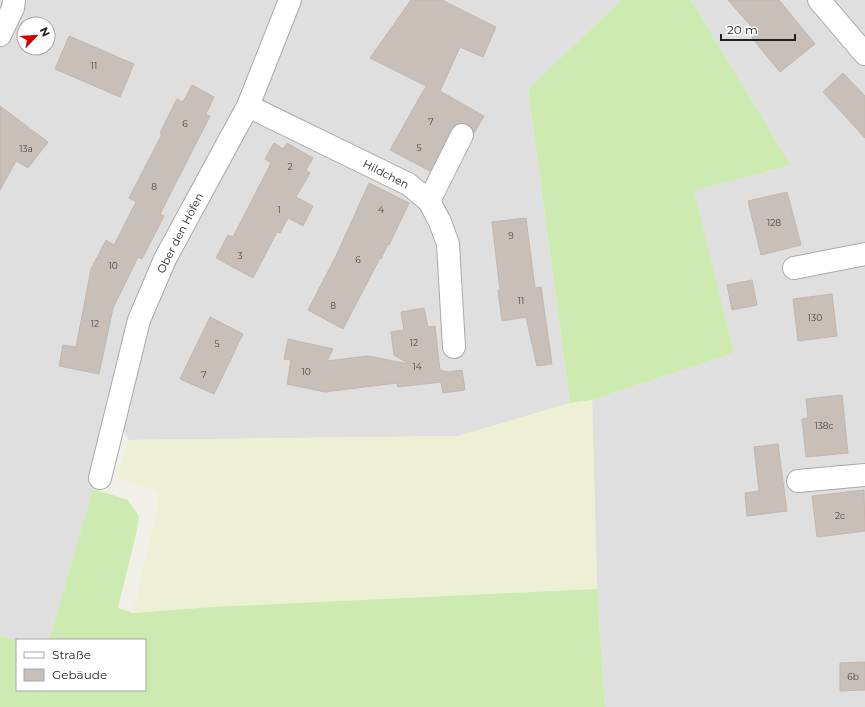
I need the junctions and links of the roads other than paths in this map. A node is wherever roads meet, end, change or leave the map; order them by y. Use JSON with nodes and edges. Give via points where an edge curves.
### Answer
{"nodes":[{"id":1,"x":14,"y":0,"type":"edge"},
{"id":2,"x":290,"y":0,"type":"edge"},
{"id":3,"x":819,"y":0,"type":"edge"},
{"id":4,"x":0,"y":35,"type":"edge"},
{"id":5,"x":865,"y":54,"type":"edge"},
{"id":6,"x":248,"y":106,"type":"junction"},
{"id":7,"x":462,"y":135,"type":"dead end"},
{"id":8,"x":429,"y":201,"type":"junction"},
{"id":9,"x":865,"y":254,"type":"edge"},
{"id":10,"x":794,"y":268,"type":"dead end"},
{"id":11,"x":454,"y":347,"type":"dead end"},
{"id":12,"x":865,"y":474,"type":"edge"},
{"id":13,"x":100,"y":478,"type":"dead end"},
{"id":14,"x":798,"y":481,"type":"dead end"}],
"edges":[{"from":1,"to":4,"type":"street","via":[[13,8]]},
{"from":2,"to":6,"type":"street","name":"Ober den Höfen"},
{"from":3,"to":5,"type":"street"},
{"from":6,"to":8,"type":"street","name":"Hildchen","via":[[408,184]]},
{"from":6,"to":13,"type":"street","name":"Ober den Höfen","via":[[165,259],[139,320]]},
{"from":7,"to":8,"type":"street"},
{"from":8,"to":11,"type":"street","name":"Hildchen","via":[[448,244]]},
{"from":9,"to":10,"type":"street"},
{"from":12,"to":14,"type":"street"}]}
